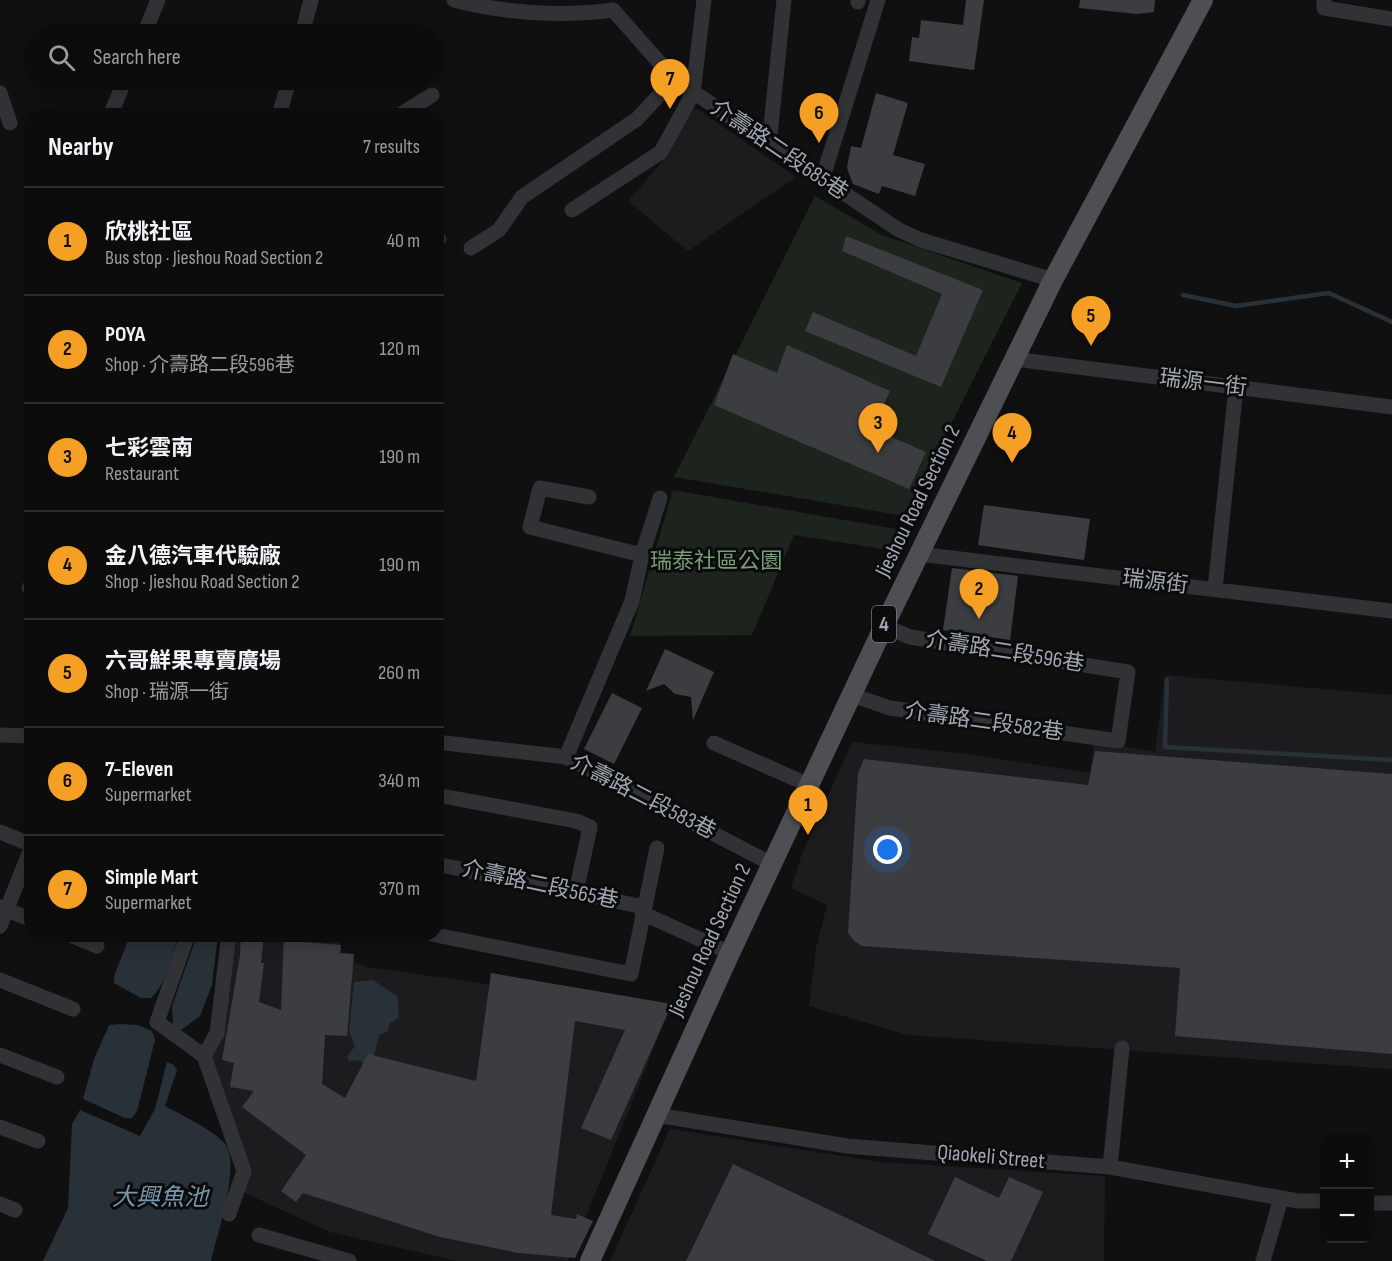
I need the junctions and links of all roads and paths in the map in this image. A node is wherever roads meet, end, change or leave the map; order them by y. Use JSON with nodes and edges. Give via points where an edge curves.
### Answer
{"nodes":[{"id":1,"x":158,"y":0,"type":"edge"},
{"id":2,"x":311,"y":0,"type":"edge"},
{"id":3,"x":454,"y":0,"type":"edge"},
{"id":4,"x":704,"y":0,"type":"edge"},
{"id":5,"x":784,"y":0,"type":"edge"},
{"id":6,"x":878,"y":0,"type":"edge"},
{"id":7,"x":1203,"y":0,"type":"edge"},
{"id":8,"x":1324,"y":0,"type":"edge"},
{"id":9,"x":1392,"y":19,"type":"edge"},
{"id":10,"x":148,"y":24,"type":"edge"},
{"id":11,"x":305,"y":24,"type":"edge"},
{"id":12,"x":674,"y":79,"type":"junction"},
{"id":13,"x":121,"y":90,"type":"edge"},
{"id":14,"x":286,"y":90,"type":"edge"},
{"id":15,"x":0,"y":93,"type":"edge"},
{"id":16,"x":693,"y":93,"type":"junction"},
{"id":17,"x":432,"y":95,"type":"dead end"},
{"id":18,"x":113,"y":108,"type":"edge"},
{"id":19,"x":281,"y":108,"type":"edge"},
{"id":20,"x":411,"y":108,"type":"edge"},
{"id":21,"x":10,"y":123,"type":"dead end"},
{"id":22,"x":769,"y":145,"type":"junction"},
{"id":23,"x":822,"y":180,"type":"junction"},
{"id":24,"x":572,"y":210,"type":"dead end"},
{"id":25,"x":471,"y":248,"type":"dead end"},
{"id":26,"x":1053,"y":280,"type":"junction"},
{"id":27,"x":1014,"y":359,"type":"junction"},
{"id":28,"x":1236,"y":387,"type":"junction"},
{"id":29,"x":1392,"y":407,"type":"edge"},
{"id":30,"x":589,"y":497,"type":"dead end"},
{"id":31,"x":660,"y":498,"type":"dead end"},
{"id":32,"x":919,"y":554,"type":"junction"},
{"id":33,"x":642,"y":555,"type":"junction"},
{"id":34,"x":1215,"y":589,"type":"junction"},
{"id":35,"x":1392,"y":611,"type":"edge"},
{"id":36,"x":884,"y":626,"type":"junction"},
{"id":37,"x":852,"y":695,"type":"junction"},
{"id":38,"x":0,"y":735,"type":"edge"},
{"id":39,"x":24,"y":736,"type":"edge"},
{"id":40,"x":1118,"y":741,"type":"joint"},
{"id":41,"x":444,"y":743,"type":"edge"},
{"id":42,"x":714,"y":743,"type":"dead end"},
{"id":43,"x":566,"y":757,"type":"junction"},
{"id":44,"x":810,"y":785,"type":"junction"},
{"id":45,"x":444,"y":796,"type":"edge"},
{"id":46,"x":0,"y":832,"type":"edge"},
{"id":47,"x":24,"y":842,"type":"edge"},
{"id":48,"x":657,"y":848,"type":"dead end"},
{"id":49,"x":24,"y":863,"type":"edge"},
{"id":50,"x":772,"y":864,"type":"junction"},
{"id":51,"x":444,"y":866,"type":"edge"},
{"id":52,"x":576,"y":892,"type":"junction"},
{"id":53,"x":3,"y":909,"type":"edge"},
{"id":54,"x":643,"y":910,"type":"junction"},
{"id":55,"x":24,"y":917,"type":"edge"},
{"id":56,"x":0,"y":926,"type":"edge"},
{"id":57,"x":444,"y":937,"type":"edge"},
{"id":58,"x":87,"y":942,"type":"edge"},
{"id":59,"x":185,"y":942,"type":"edge"},
{"id":60,"x":228,"y":942,"type":"edge"},
{"id":61,"x":96,"y":946,"type":"dead end"},
{"id":62,"x":730,"y":953,"type":"junction"},
{"id":63,"x":0,"y":980,"type":"edge"},
{"id":64,"x":73,"y":1009,"type":"dead end"},
{"id":65,"x":1122,"y":1048,"type":"dead end"},
{"id":66,"x":0,"y":1055,"type":"edge"},
{"id":67,"x":204,"y":1056,"type":"junction"},
{"id":68,"x":57,"y":1077,"type":"dead end"},
{"id":69,"x":656,"y":1115,"type":"junction"},
{"id":70,"x":0,"y":1127,"type":"edge"},
{"id":71,"x":38,"y":1141,"type":"dead end"},
{"id":72,"x":1110,"y":1167,"type":"junction"},
{"id":73,"x":1281,"y":1197,"type":"junction"},
{"id":74,"x":1320,"y":1201,"type":"edge"},
{"id":75,"x":1374,"y":1203,"type":"edge"},
{"id":76,"x":1392,"y":1203,"type":"edge"},
{"id":77,"x":0,"y":1204,"type":"edge"},
{"id":78,"x":15,"y":1209,"type":"dead end"},
{"id":79,"x":229,"y":1214,"type":"dead end"},
{"id":80,"x":259,"y":1236,"type":"dead end"},
{"id":81,"x":350,"y":1261,"type":"edge"},
{"id":82,"x":590,"y":1261,"type":"edge"},
{"id":83,"x":1263,"y":1261,"type":"edge"}],
"edges":[{"from":1,"to":10,"type":"street"},
{"from":2,"to":11,"type":"street"},
{"from":3,"to":12,"type":"street","name":"介壽路二段685巷","via":[[524,11],[612,10]]},
{"from":4,"to":16,"type":"street"},
{"from":5,"to":22,"type":"street"},
{"from":6,"to":23,"type":"street"},
{"from":7,"to":26,"type":"main road","name":"Jieshou Road Section 2","number":"4"},
{"from":8,"to":9,"type":"street","via":[[1324,8]]},
{"from":12,"to":16,"type":"street","name":"介壽路二段685巷"},
{"from":12,"to":25,"type":"street","via":[[637,119],[522,197],[499,230]]},
{"from":13,"to":18,"type":"street"},
{"from":14,"to":19,"type":"street"},
{"from":15,"to":21,"type":"street"},
{"from":16,"to":22,"type":"street","name":"介壽路二段685巷"},
{"from":16,"to":24,"type":"street","via":[[661,152]]},
{"from":17,"to":20,"type":"street"},
{"from":22,"to":23,"type":"street","name":"介壽路二段685巷"},
{"from":23,"to":26,"type":"street","name":"介壽路二段685巷","via":[[921,240]]},
{"from":26,"to":27,"type":"main road","name":"Jieshou Road Section 2","number":"4"},
{"from":27,"to":28,"type":"street","name":"瑞源一街"},
{"from":27,"to":32,"type":"main road","name":"Jieshou Road Section 2","number":"4"},
{"from":28,"to":29,"type":"street","name":"瑞源一街"},
{"from":28,"to":34,"type":"street"},
{"from":30,"to":33,"type":"street","via":[[540,488],[530,527]]},
{"from":31,"to":33,"type":"street"},
{"from":32,"to":34,"type":"street","name":"瑞源街"},
{"from":32,"to":36,"type":"main road","name":"Jieshou Road Section 2","number":"4"},
{"from":33,"to":43,"type":"street","via":[[632,601]]},
{"from":34,"to":35,"type":"street","name":"瑞源街"},
{"from":36,"to":37,"type":"main road","name":"Jieshou Road Section 2","number":"4"},
{"from":36,"to":40,"type":"street","name":"介壽路二段596巷","via":[[910,637],[1128,672]]},
{"from":37,"to":40,"type":"street","name":"介壽路二段582巷","via":[[890,708]]},
{"from":37,"to":44,"type":"main road","name":"Jieshou Road Section 2","number":"4"},
{"from":38,"to":39,"type":"street"},
{"from":41,"to":43,"type":"street","name":"介壽路二段583巷"},
{"from":42,"to":44,"type":"street"},
{"from":43,"to":50,"type":"street","name":"介壽路二段583巷"},
{"from":44,"to":50,"type":"main road","name":"Jieshou Road Section 2","number":"4"},
{"from":45,"to":52,"type":"street","via":[[590,826]]},
{"from":46,"to":47,"type":"street"},
{"from":48,"to":54,"type":"street"},
{"from":49,"to":53,"type":"street"},
{"from":50,"to":62,"type":"main road","name":"Jieshou Road Section 2","number":"4"},
{"from":51,"to":52,"type":"street","name":"介壽路二段565巷"},
{"from":52,"to":54,"type":"street","name":"介壽路二段565巷"},
{"from":53,"to":55,"type":"street"},
{"from":53,"to":56,"type":"street"},
{"from":54,"to":57,"type":"street","via":[[631,974]]},
{"from":54,"to":62,"type":"street","name":"介壽路二段565巷"},
{"from":58,"to":61,"type":"street"},
{"from":59,"to":67,"type":"street","via":[[157,1022]]},
{"from":60,"to":67,"type":"street","via":[[218,1033]]},
{"from":62,"to":69,"type":"main road","name":"Jieshou Road Section 2","number":"4"},
{"from":63,"to":64,"type":"street"},
{"from":65,"to":72,"type":"street"},
{"from":66,"to":68,"type":"street"},
{"from":67,"to":79,"type":"street","via":[[244,1171]]},
{"from":69,"to":72,"type":"street","name":"Qiaokeli Street","via":[[846,1146]]},
{"from":69,"to":82,"type":"main road","name":"Jieshou Road Section 2","number":"4"},
{"from":70,"to":71,"type":"street"},
{"from":72,"to":73,"type":"street","name":"Qiaokeli Street"},
{"from":73,"to":74,"type":"street","name":"Qiaokeli Street"},
{"from":73,"to":83,"type":"street"},
{"from":75,"to":76,"type":"street"},
{"from":77,"to":78,"type":"street"},
{"from":80,"to":81,"type":"street"}]}
